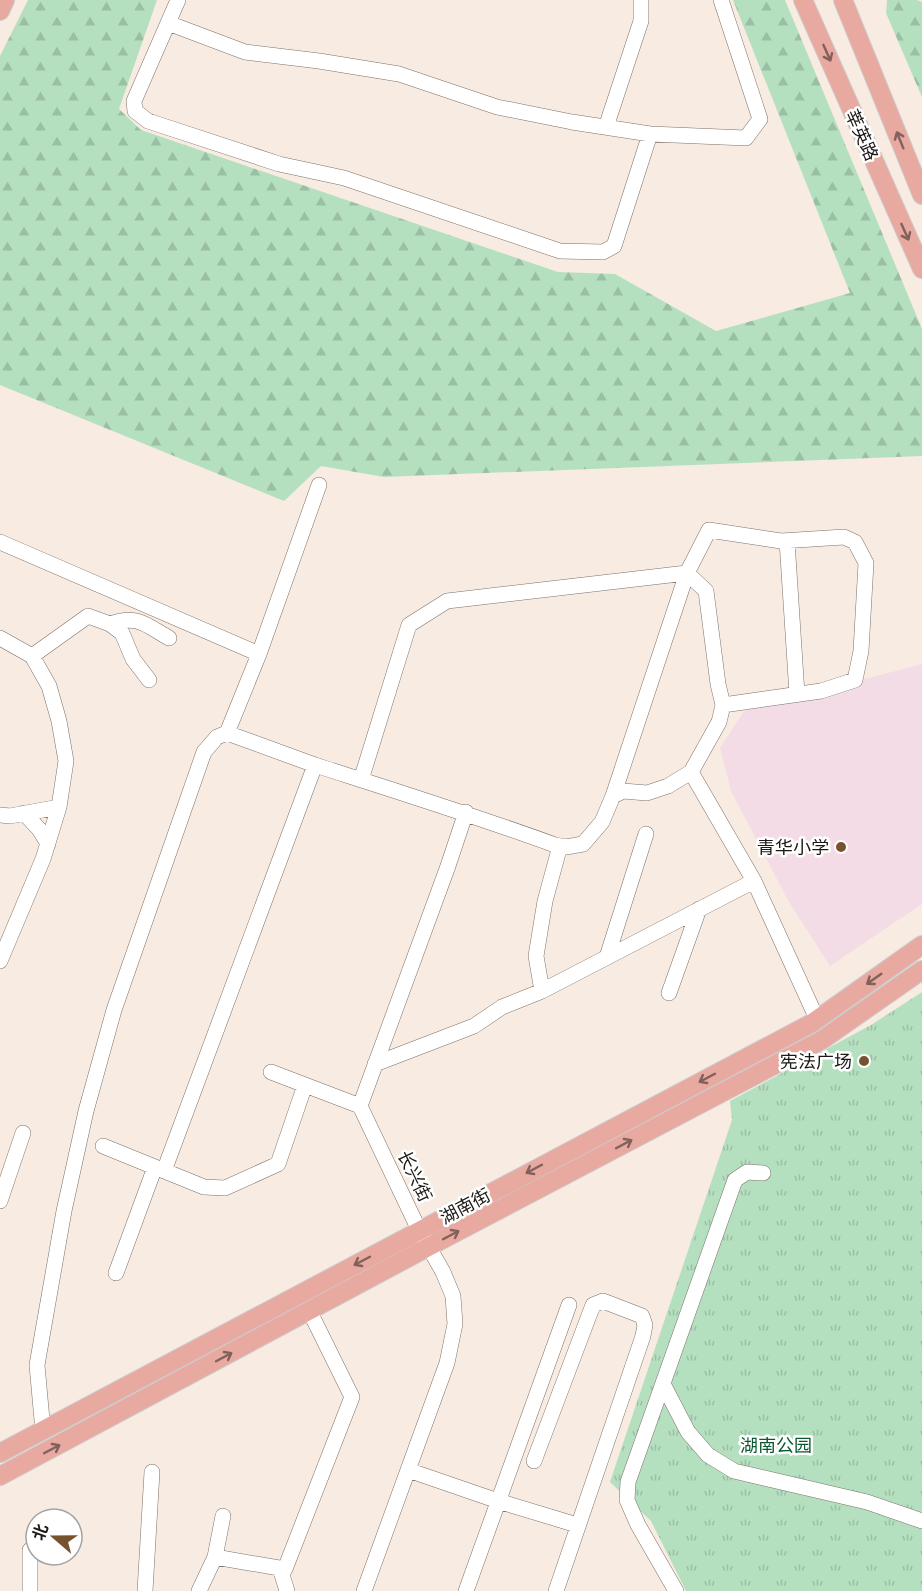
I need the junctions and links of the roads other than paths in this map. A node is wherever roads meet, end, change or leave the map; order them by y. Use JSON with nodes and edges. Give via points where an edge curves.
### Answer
{"nodes":[{"id":1,"x":5,"y":0,"type":"edge"},
{"id":2,"x":178,"y":0,"type":"edge"},
{"id":3,"x":641,"y":0,"type":"edge"},
{"id":4,"x":721,"y":0,"type":"edge"},
{"id":5,"x":803,"y":0,"type":"edge"},
{"id":6,"x":843,"y":0,"type":"edge"},
{"id":7,"x":0,"y":11,"type":"edge"},
{"id":8,"x":168,"y":23,"type":"junction"},
{"id":9,"x":606,"y":127,"type":"junction"},
{"id":10,"x":650,"y":134,"type":"junction"},
{"id":11,"x":922,"y":195,"type":"edge"},
{"id":12,"x":922,"y":269,"type":"edge"},
{"id":13,"x":319,"y":485,"type":"dead end"},
{"id":14,"x":787,"y":541,"type":"junction"},
{"id":15,"x":0,"y":542,"type":"edge"},
{"id":16,"x":687,"y":573,"type":"junction"},
{"id":17,"x":110,"y":624,"type":"junction"},
{"id":18,"x":0,"y":638,"type":"edge"},
{"id":19,"x":169,"y":638,"type":"dead end"},
{"id":20,"x":259,"y":654,"type":"junction"},
{"id":21,"x":32,"y":656,"type":"junction"},
{"id":22,"x":149,"y":680,"type":"dead end"},
{"id":23,"x":797,"y":694,"type":"junction"},
{"id":24,"x":723,"y":705,"type":"junction"},
{"id":25,"x":227,"y":733,"type":"junction"},
{"id":26,"x":315,"y":765,"type":"junction"},
{"id":27,"x":692,"y":772,"type":"junction"},
{"id":28,"x":361,"y":780,"type":"junction"},
{"id":29,"x":613,"y":796,"type":"junction"},
{"id":30,"x":59,"y":807,"type":"junction"},
{"id":31,"x":466,"y":812,"type":"junction"},
{"id":32,"x":24,"y":813,"type":"junction"},
{"id":33,"x":0,"y":815,"type":"edge"},
{"id":34,"x":646,"y":834,"type":"dead end"},
{"id":35,"x":48,"y":844,"type":"junction"},
{"id":36,"x":560,"y":846,"type":"junction"},
{"id":37,"x":754,"y":881,"type":"junction"},
{"id":38,"x":699,"y":909,"type":"junction"},
{"id":39,"x":922,"y":945,"type":"edge"},
{"id":40,"x":607,"y":957,"type":"junction"},
{"id":41,"x":0,"y":961,"type":"edge"},
{"id":42,"x":922,"y":970,"type":"edge"},
{"id":43,"x":542,"y":991,"type":"junction"},
{"id":44,"x":669,"y":993,"type":"dead end"},
{"id":45,"x":817,"y":1019,"type":"junction"},
{"id":46,"x":375,"y":1064,"type":"junction"},
{"id":47,"x":271,"y":1072,"type":"dead end"},
{"id":48,"x":305,"y":1085,"type":"junction"},
{"id":49,"x":360,"y":1106,"type":"junction"},
{"id":50,"x":23,"y":1133,"type":"dead end"},
{"id":51,"x":103,"y":1146,"type":"dead end"},
{"id":52,"x":160,"y":1169,"type":"junction"},
{"id":53,"x":763,"y":1173,"type":"dead end"},
{"id":54,"x":0,"y":1201,"type":"edge"},
{"id":55,"x":419,"y":1230,"type":"junction"},
{"id":56,"x":430,"y":1246,"type":"junction"},
{"id":57,"x":116,"y":1273,"type":"dead end"},
{"id":58,"x":568,"y":1305,"type":"dead end"},
{"id":59,"x":310,"y":1312,"type":"junction"},
{"id":60,"x":663,"y":1384,"type":"junction"},
{"id":61,"x":43,"y":1431,"type":"junction"},
{"id":62,"x":0,"y":1453,"type":"edge"},
{"id":63,"x":534,"y":1461,"type":"dead end"},
{"id":64,"x":408,"y":1470,"type":"junction"},
{"id":65,"x":152,"y":1472,"type":"dead end"},
{"id":66,"x":0,"y":1476,"type":"edge"},
{"id":67,"x":498,"y":1501,"type":"junction"},
{"id":68,"x":223,"y":1516,"type":"dead end"},
{"id":69,"x":922,"y":1521,"type":"edge"},
{"id":70,"x":577,"y":1525,"type":"junction"},
{"id":71,"x":214,"y":1557,"type":"junction"},
{"id":72,"x":30,"y":1567,"type":"edge"},
{"id":73,"x":280,"y":1568,"type":"junction"},
{"id":74,"x":30,"y":1591,"type":"edge"},
{"id":75,"x":145,"y":1591,"type":"edge"},
{"id":76,"x":199,"y":1591,"type":"edge"},
{"id":77,"x":286,"y":1591,"type":"edge"},
{"id":78,"x":364,"y":1591,"type":"edge"},
{"id":79,"x":466,"y":1591,"type":"edge"},
{"id":80,"x":556,"y":1591,"type":"edge"},
{"id":81,"x":676,"y":1591,"type":"edge"}],
"edges":[{"from":1,"to":7,"type":"main road"},
{"from":2,"to":8,"type":"street"},
{"from":3,"to":9,"type":"street","via":[[641,21]]},
{"from":4,"to":10,"type":"street","via":[[760,119],[746,138]]},
{"from":5,"to":12,"type":"main road","name":"莘英路","one_way":true},
{"from":11,"to":6,"type":"main road","name":"莘英路","one_way":true},
{"from":8,"to":9,"type":"street","via":[[245,52],[399,74],[497,106]]},
{"from":8,"to":10,"type":"street","via":[[134,101],[135,111],[148,121],[279,164],[344,178],[560,251],[603,252],[614,246]]},
{"from":9,"to":10,"type":"street"},
{"from":13,"to":20,"type":"street"},
{"from":14,"to":16,"type":"street","via":[[709,530]]},
{"from":14,"to":23,"type":"street"},
{"from":14,"to":23,"type":"street","via":[[844,537],[855,542],[866,563],[861,651],[855,680]]},
{"from":15,"to":20,"type":"street"},
{"from":16,"to":24,"type":"street","via":[[706,591]]},
{"from":16,"to":28,"type":"street","via":[[447,601],[409,624]]},
{"from":16,"to":29,"type":"street"},
{"from":17,"to":19,"type":"street","via":[[123,619],[139,621]]},
{"from":17,"to":21,"type":"street","via":[[88,616]]},
{"from":17,"to":22,"type":"street","via":[[122,633],[133,659]]},
{"from":18,"to":21,"type":"street"},
{"from":20,"to":25,"type":"street"},
{"from":21,"to":30,"type":"street","via":[[49,686],[61,731],[66,761]]},
{"from":23,"to":24,"type":"street"},
{"from":24,"to":27,"type":"street","via":[[719,722]]},
{"from":25,"to":26,"type":"street"},
{"from":25,"to":61,"type":"street","via":[[204,752],[114,1010],[86,1111],[37,1365]]},
{"from":26,"to":28,"type":"street"},
{"from":26,"to":52,"type":"street"},
{"from":27,"to":29,"type":"street","via":[[668,786],[647,792],[623,791]]},
{"from":27,"to":37,"type":"street"},
{"from":28,"to":31,"type":"street"},
{"from":29,"to":36,"type":"street","via":[[602,822],[583,844]]},
{"from":30,"to":32,"type":"street"},
{"from":30,"to":35,"type":"street"},
{"from":31,"to":36,"type":"street"},
{"from":31,"to":46,"type":"street"},
{"from":32,"to":33,"type":"street"},
{"from":32,"to":35,"type":"street"},
{"from":34,"to":40,"type":"street"},
{"from":35,"to":41,"type":"street"},
{"from":36,"to":43,"type":"street","via":[[536,956]]},
{"from":37,"to":38,"type":"street"},
{"from":37,"to":45,"type":"street"},
{"from":38,"to":40,"type":"street"},
{"from":38,"to":44,"type":"street"},
{"from":39,"to":45,"type":"main road","name":"湖南街","one_way":true},
{"from":40,"to":43,"type":"street"},
{"from":56,"to":42,"type":"main road","name":"湖南街","one_way":true,"via":[[822,1040]]},
{"from":43,"to":46,"type":"street","via":[[502,1007],[474,1026]]},
{"from":45,"to":55,"type":"main road","name":"湖南街","one_way":true},
{"from":46,"to":49,"type":"street"},
{"from":47,"to":48,"type":"street"},
{"from":48,"to":49,"type":"street"},
{"from":48,"to":52,"type":"street","via":[[278,1164],[225,1188],[204,1187]]},
{"from":49,"to":55,"type":"street","name":"长兴街"},
{"from":50,"to":54,"type":"street"},
{"from":51,"to":52,"type":"street"},
{"from":52,"to":57,"type":"street"},
{"from":53,"to":60,"type":"street","via":[[747,1173],[735,1180]]},
{"from":55,"to":56,"type":"street","name":"长兴街"},
{"from":55,"to":61,"type":"main road","name":"湖南街","one_way":true},
{"from":56,"to":59,"type":"main road","name":"湖南街"},
{"from":56,"to":64,"type":"street","name":"长兴街","via":[[453,1296],[455,1324],[447,1364]]},
{"from":58,"to":67,"type":"street"},
{"from":66,"to":59,"type":"main road","name":"湖南街","one_way":true},
{"from":59,"to":73,"type":"street","via":[[352,1397],[285,1569]]},
{"from":60,"to":69,"type":"street","via":[[688,1432],[708,1455],[734,1471],[867,1502]]},
{"from":60,"to":81,"type":"street","via":[[628,1482],[627,1500]]},
{"from":61,"to":62,"type":"main road","name":"湖南街"},
{"from":63,"to":70,"type":"street","via":[[593,1305],[603,1300],[642,1316],[643,1336]]},
{"from":64,"to":67,"type":"street"},
{"from":64,"to":78,"type":"street","name":"长兴街"},
{"from":65,"to":75,"type":"street"},
{"from":67,"to":70,"type":"street"},
{"from":67,"to":79,"type":"street"},
{"from":68,"to":71,"type":"street"},
{"from":70,"to":80,"type":"street"},
{"from":71,"to":73,"type":"street"},
{"from":71,"to":76,"type":"street"},
{"from":72,"to":74,"type":"street"},
{"from":73,"to":77,"type":"street"}]}
